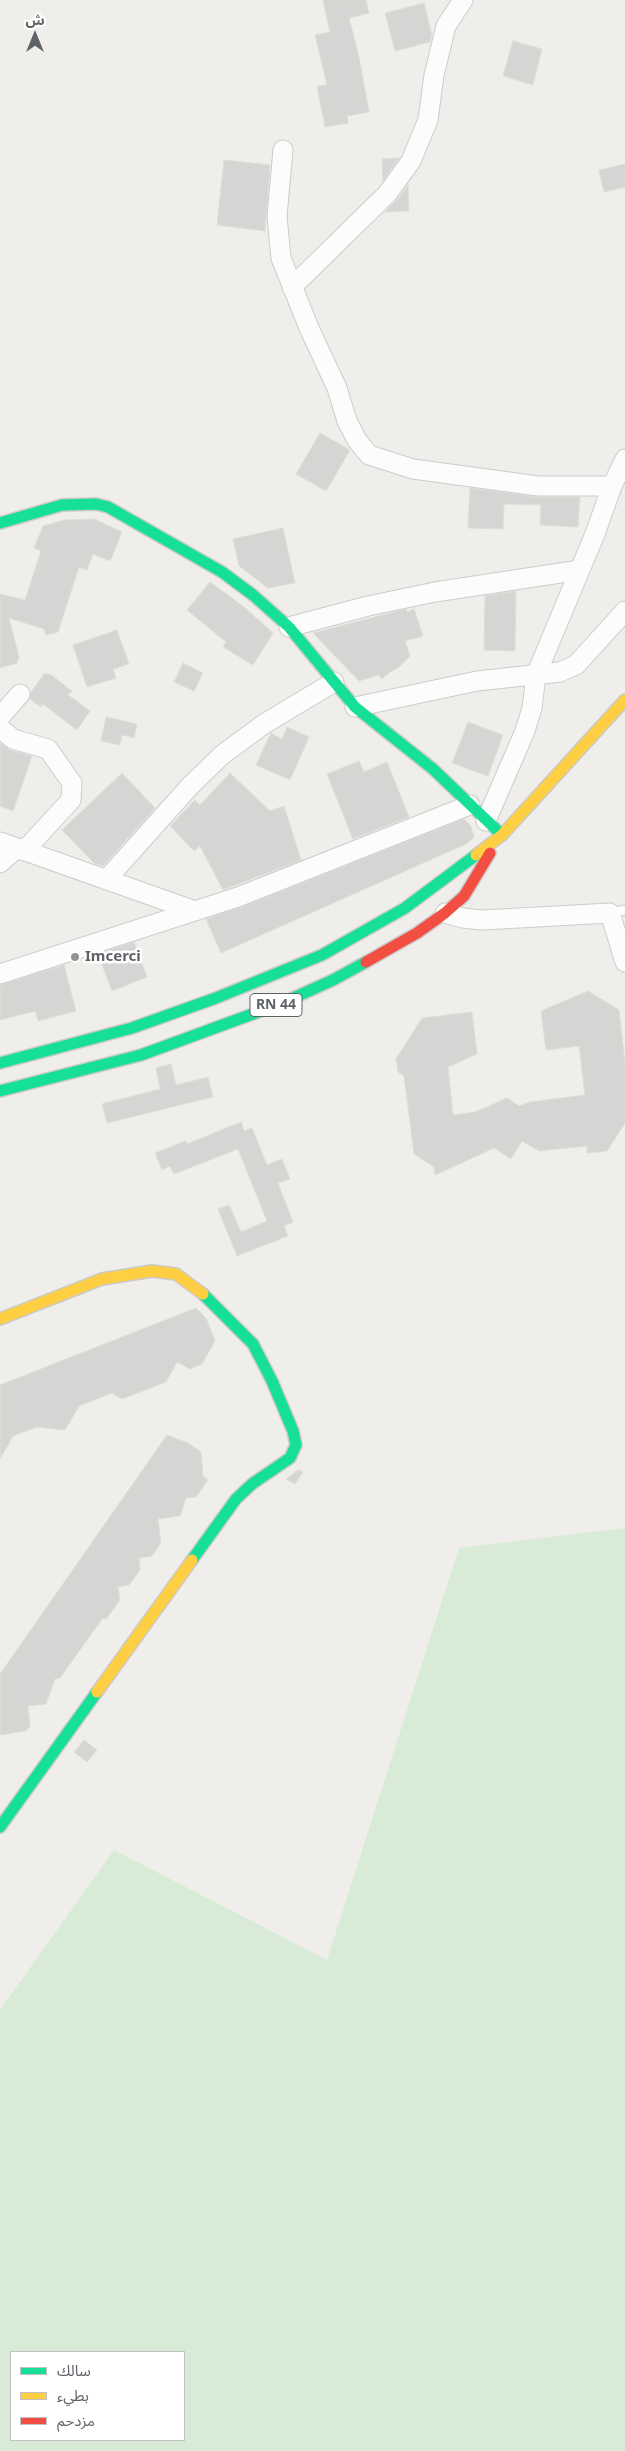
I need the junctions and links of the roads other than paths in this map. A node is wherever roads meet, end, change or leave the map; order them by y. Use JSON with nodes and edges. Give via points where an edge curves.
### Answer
{"nodes":[{"id":1,"x":463,"y":0,"type":"edge"},
{"id":2,"x":283,"y":150,"type":"dead end"},
{"id":3,"x":292,"y":287,"type":"junction"},
{"id":4,"x":625,"y":459,"type":"edge"},
{"id":5,"x":612,"y":486,"type":"junction"},
{"id":6,"x":0,"y":523,"type":"edge"},
{"id":7,"x":580,"y":570,"type":"junction"},
{"id":8,"x":625,"y":612,"type":"edge"},
{"id":9,"x":289,"y":627,"type":"junction"},
{"id":10,"x":536,"y":675,"type":"junction"},
{"id":11,"x":334,"y":682,"type":"junction"},
{"id":12,"x":20,"y":694,"type":"dead end"},
{"id":13,"x":625,"y":700,"type":"edge"},
{"id":14,"x":355,"y":707,"type":"junction"},
{"id":15,"x":0,"y":717,"type":"edge"},
{"id":16,"x":0,"y":728,"type":"edge"},
{"id":17,"x":470,"y":805,"type":"junction"},
{"id":18,"x":486,"y":821,"type":"junction"},
{"id":19,"x":502,"y":835,"type":"junction"},
{"id":20,"x":14,"y":847,"type":"edge"},
{"id":21,"x":0,"y":863,"type":"edge"},
{"id":22,"x":106,"y":880,"type":"junction"},
{"id":23,"x":195,"y":911,"type":"junction"},
{"id":24,"x":618,"y":911,"type":"edge"},
{"id":25,"x":445,"y":912,"type":"junction"},
{"id":26,"x":625,"y":962,"type":"edge"},
{"id":27,"x":0,"y":974,"type":"edge"},
{"id":28,"x":0,"y":1063,"type":"edge"},
{"id":29,"x":0,"y":1091,"type":"edge"},
{"id":30,"x":0,"y":1319,"type":"edge"},
{"id":31,"x":0,"y":1827,"type":"edge"}],
"edges":[{"from":1,"to":3,"type":"street","via":[[446,26],[434,75],[428,120],[411,161],[387,194]]},
{"from":2,"to":3,"type":"street","via":[[277,238]]},
{"from":3,"to":5,"type":"street","via":[[337,388],[348,421],[369,455],[413,469],[538,486]]},
{"from":4,"to":5,"type":"street"},
{"from":5,"to":7,"type":"street"},
{"from":6,"to":9,"type":"street","via":[[62,505],[108,507],[222,572]]},
{"from":7,"to":9,"type":"street","via":[[435,592]]},
{"from":7,"to":10,"type":"street"},
{"from":8,"to":10,"type":"street","via":[[576,666]]},
{"from":9,"to":11,"type":"street"},
{"from":10,"to":14,"type":"street","via":[[477,682]]},
{"from":10,"to":18,"type":"street","via":[[525,731]]},
{"from":11,"to":14,"type":"street"},
{"from":11,"to":22,"type":"street","via":[[264,724],[222,755]]},
{"from":12,"to":15,"type":"street"},
{"from":13,"to":19,"type":"street","number":"RN 44"},
{"from":14,"to":17,"type":"street","via":[[432,769]]},
{"from":16,"to":20,"type":"street","via":[[13,739],[48,749],[72,783],[71,800]]},
{"from":17,"to":18,"type":"street"},
{"from":17,"to":23,"type":"street","via":[[281,881]]},
{"from":18,"to":19,"type":"street"},
{"from":19,"to":25,"type":"street","number":"RN 44","via":[[464,896]]},
{"from":19,"to":28,"type":"street","number":"RN 44","via":[[425,895],[322,954],[270,978],[132,1028]]},
{"from":20,"to":21,"type":"street"},
{"from":20,"to":22,"type":"street"},
{"from":22,"to":23,"type":"street"},
{"from":23,"to":27,"type":"street"},
{"from":24,"to":25,"type":"street","via":[[482,920]]},
{"from":24,"to":26,"type":"street"},
{"from":25,"to":29,"type":"street","number":"RN 44","via":[[417,933],[333,980],[280,1004],[140,1055]]},
{"from":30,"to":31,"type":"street","via":[[102,1279],[152,1272],[176,1274],[196,1287],[252,1344],[272,1381],[296,1445],[290,1458],[252,1484],[236,1500]]}]}
